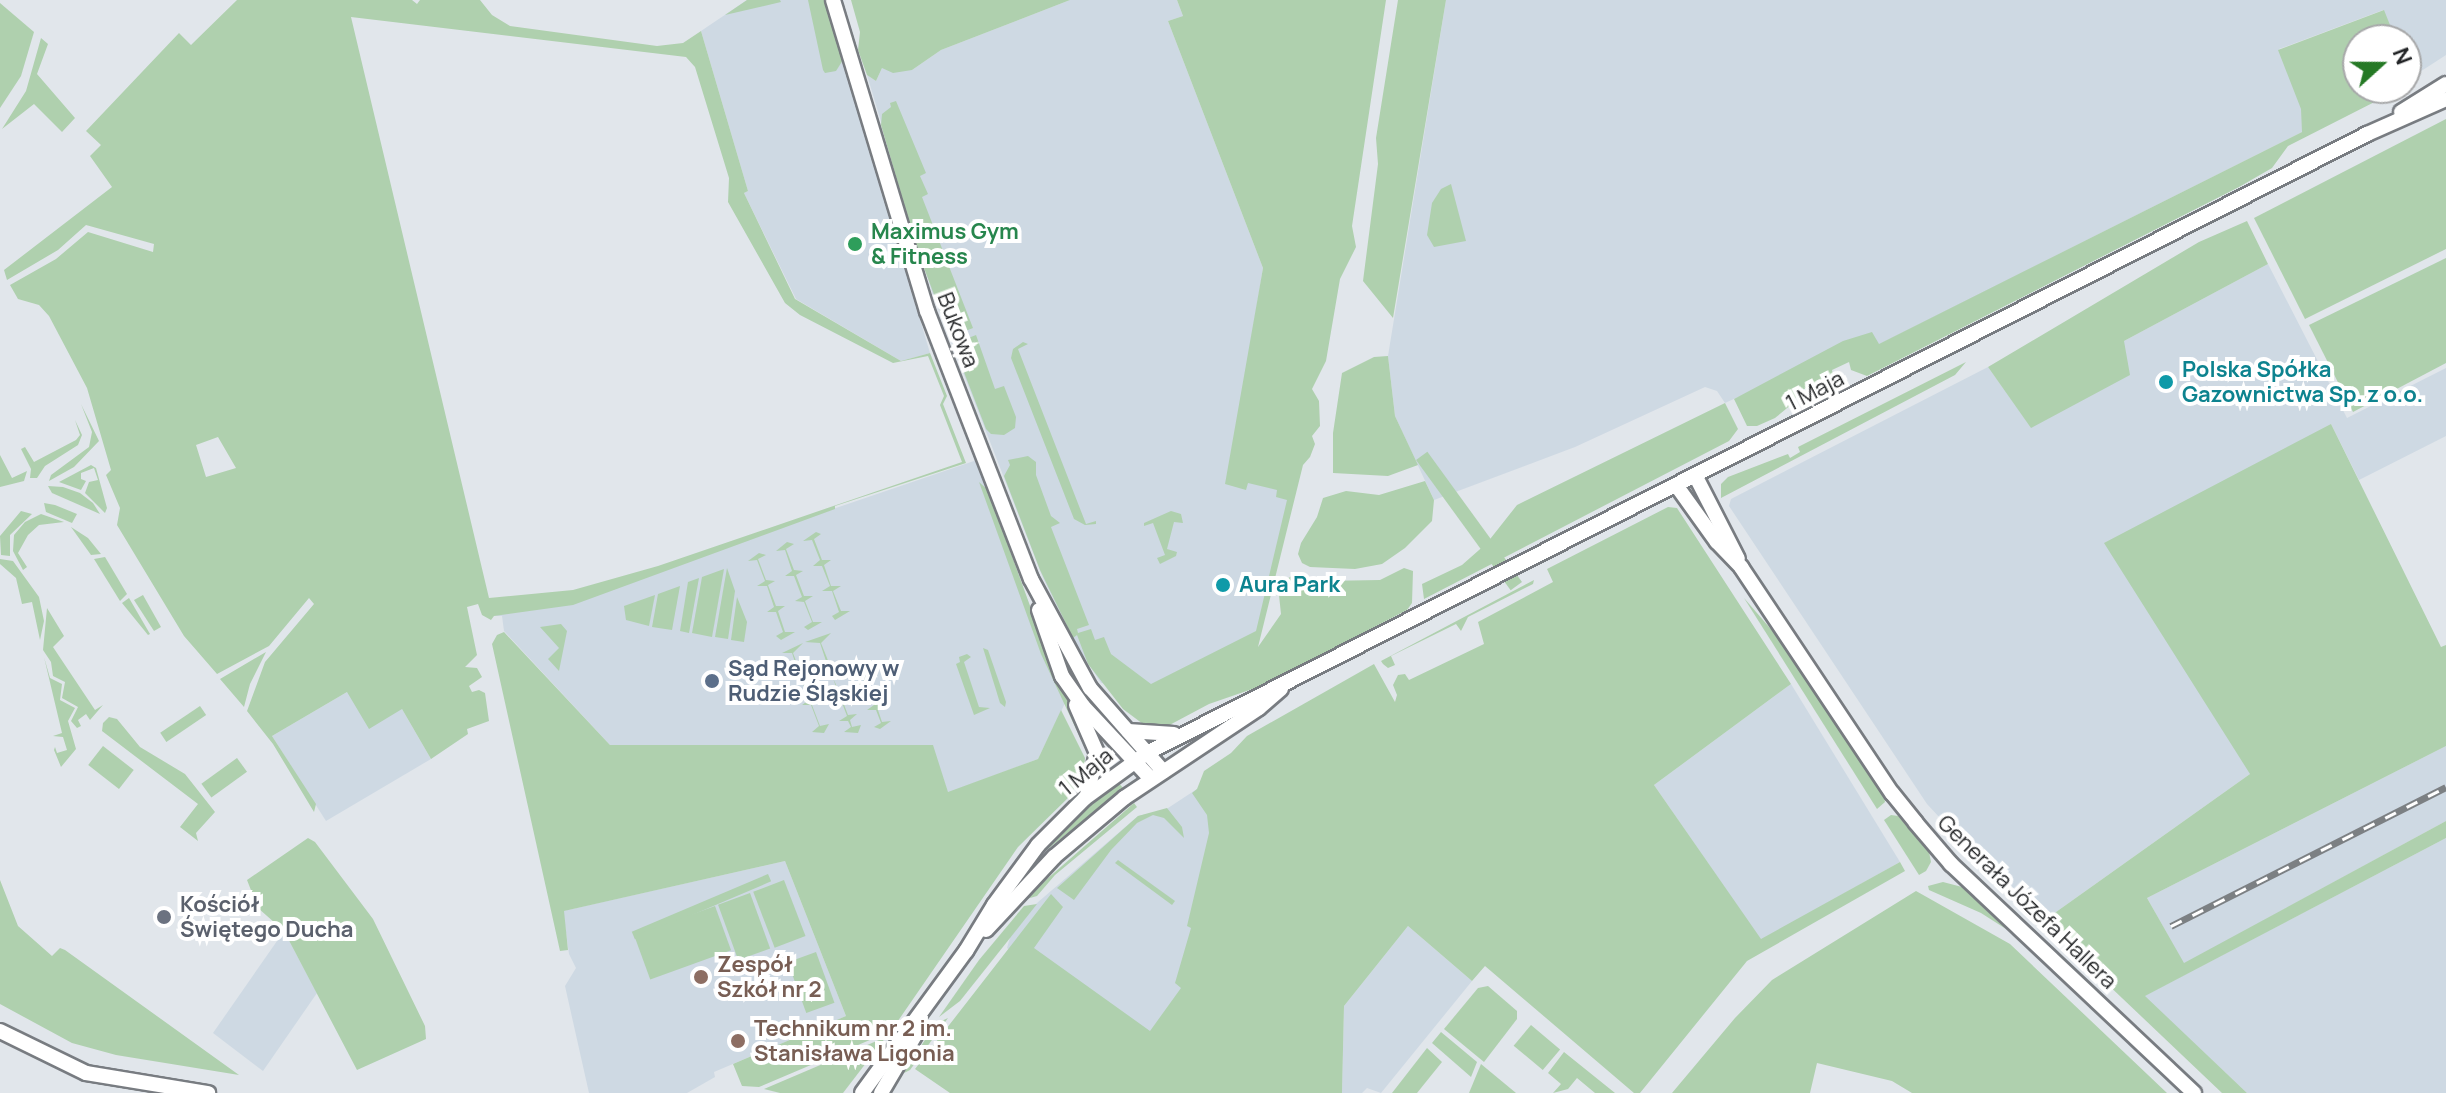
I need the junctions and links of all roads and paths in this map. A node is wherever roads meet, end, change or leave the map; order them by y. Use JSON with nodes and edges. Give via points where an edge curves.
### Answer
{"nodes":[{"id":1,"x":833,"y":0,"type":"edge"},
{"id":2,"x":2446,"y":84,"type":"edge"},
{"id":3,"x":2446,"y":99,"type":"edge"},
{"id":4,"x":2367,"y":134,"type":"junction"},
{"id":5,"x":1695,"y":475,"type":"junction"},
{"id":6,"x":1676,"y":485,"type":"junction"},
{"id":7,"x":1741,"y":567,"type":"junction"},
{"id":8,"x":1031,"y":579,"type":"junction"},
{"id":9,"x":1062,"y":676,"type":"junction"},
{"id":10,"x":1283,"y":687,"type":"junction"},
{"id":11,"x":1128,"y":731,"type":"junction"},
{"id":12,"x":1182,"y":733,"type":"junction"},
{"id":13,"x":1141,"y":757,"type":"junction"},
{"id":14,"x":1157,"y":775,"type":"junction"},
{"id":15,"x":1085,"y":798,"type":"junction"},
{"id":16,"x":966,"y":951,"type":"junction"},
{"id":17,"x":943,"y":982,"type":"junction"},
{"id":18,"x":0,"y":1031,"type":"edge"},
{"id":19,"x":208,"y":1093,"type":"edge"},
{"id":20,"x":862,"y":1093,"type":"edge"},
{"id":21,"x":881,"y":1093,"type":"edge"},
{"id":22,"x":2194,"y":1093,"type":"edge"}],
"edges":[{"from":1,"to":8,"type":"street","name":"Bukowa","via":[[922,298]]},
{"from":2,"to":4,"type":"street","name":"1 Maja"},
{"from":3,"to":4,"type":"street","name":"1 Maja"},
{"from":4,"to":5,"type":"street","name":"1 Maja"},
{"from":5,"to":6,"type":"street","name":"1 Maja"},
{"from":5,"to":7,"type":"street","name":"Generała Józefa Hallera"},
{"from":6,"to":7,"type":"street","name":"Generała Józefa Hallera"},
{"from":6,"to":10,"type":"street","name":"1 Maja"},
{"from":7,"to":22,"type":"street","name":"Generała Józefa Hallera","via":[[1892,793],[1951,864]]},
{"from":8,"to":9,"type":"street","name":"Bukowa"},
{"from":8,"to":11,"type":"street","name":"Bukowa","via":[[1090,688]]},
{"from":9,"to":13,"type":"street","name":"Bukowa","via":[[1090,715]]},
{"from":9,"to":15,"type":"street","via":[[1097,753]]},
{"from":10,"to":12,"type":"street","name":"1 Maja","via":[[1253,696]]},
{"from":10,"to":14,"type":"street","name":"1 Maja"},
{"from":11,"to":12,"type":"street"},
{"from":11,"to":13,"type":"street","name":"Bukowa"},
{"from":12,"to":13,"type":"street","name":"1 Maja"},
{"from":13,"to":14,"type":"street"},
{"from":13,"to":15,"type":"street","name":"1 Maja"},
{"from":14,"to":16,"type":"street","name":"1 Maja","via":[[1054,857]]},
{"from":15,"to":16,"type":"street","name":"1 Maja","via":[[1030,855]]},
{"from":16,"to":17,"type":"street","name":"1 Maja"},
{"from":17,"to":20,"type":"street","name":"1 Maja"},
{"from":17,"to":21,"type":"street","name":"1 Maja"},
{"from":18,"to":19,"type":"street","via":[[86,1073]]}]}
